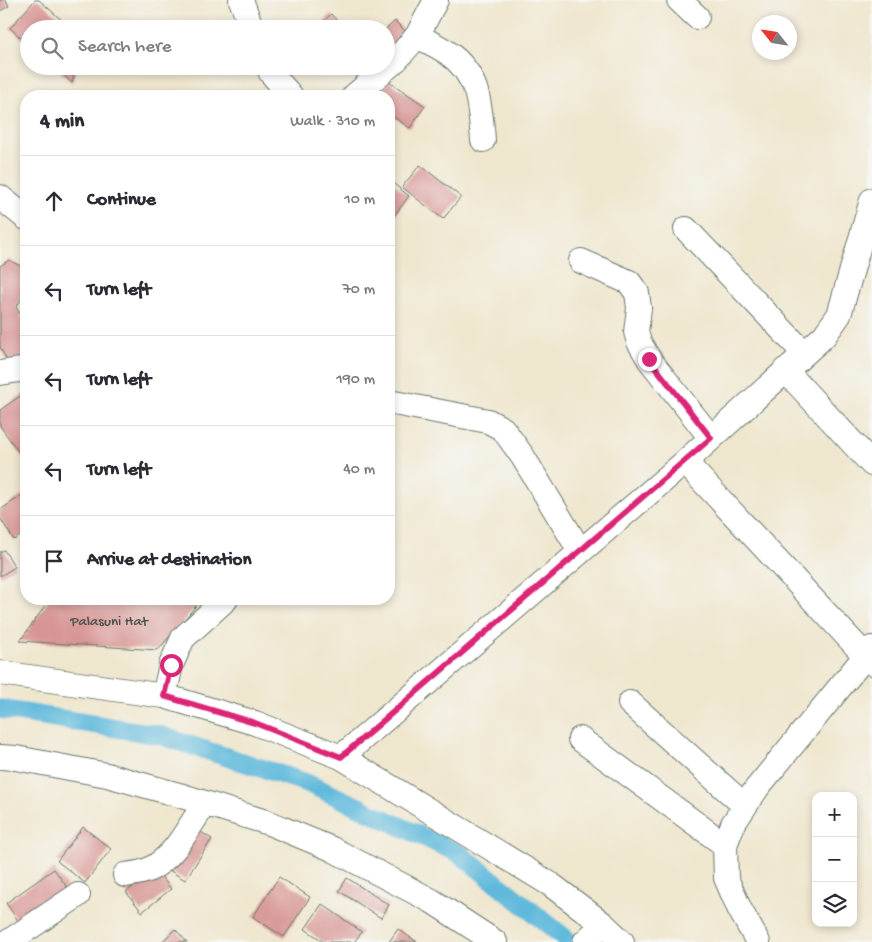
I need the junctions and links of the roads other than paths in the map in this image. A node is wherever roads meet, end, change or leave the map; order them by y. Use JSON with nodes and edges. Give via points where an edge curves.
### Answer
{"nodes":[{"id":1,"x":241,"y":0,"type":"edge"},
{"id":2,"x":436,"y":0,"type":"edge"},
{"id":3,"x":679,"y":0,"type":"edge"},
{"id":4,"x":697,"y":17,"type":"dead end"},
{"id":5,"x":249,"y":20,"type":"edge"},
{"id":6,"x":417,"y":36,"type":"junction"},
{"id":7,"x":395,"y":61,"type":"edge"},
{"id":8,"x":273,"y":75,"type":"edge"},
{"id":9,"x":378,"y":75,"type":"edge"},
{"id":10,"x":286,"y":90,"type":"edge"},
{"id":11,"x":361,"y":90,"type":"edge"},
{"id":12,"x":483,"y":140,"type":"dead end"},
{"id":13,"x":0,"y":197,"type":"edge"},
{"id":14,"x":872,"y":200,"type":"edge"},
{"id":15,"x":20,"y":213,"type":"edge"},
{"id":16,"x":686,"y":229,"type":"dead end"},
{"id":17,"x":581,"y":261,"type":"dead end"},
{"id":18,"x":804,"y":353,"type":"junction"},
{"id":19,"x":20,"y":370,"type":"edge"},
{"id":20,"x":785,"y":370,"type":"junction"},
{"id":21,"x":0,"y":373,"type":"edge"},
{"id":22,"x":395,"y":403,"type":"edge"},
{"id":23,"x":711,"y":438,"type":"junction"},
{"id":24,"x":685,"y":462,"type":"junction"},
{"id":25,"x":872,"y":464,"type":"edge"},
{"id":26,"x":580,"y":551,"type":"junction"},
{"id":27,"x":219,"y":605,"type":"edge"},
{"id":28,"x":870,"y":656,"type":"edge"},
{"id":29,"x":0,"y":673,"type":"edge"},
{"id":30,"x":164,"y":696,"type":"junction"},
{"id":31,"x":630,"y":703,"type":"dead end"},
{"id":32,"x":580,"y":739,"type":"dead end"},
{"id":33,"x":0,"y":757,"type":"edge"},
{"id":34,"x":341,"y":757,"type":"junction"},
{"id":35,"x":205,"y":803,"type":"junction"},
{"id":36,"x":745,"y":806,"type":"junction"},
{"id":37,"x":725,"y":845,"type":"junction"},
{"id":38,"x":125,"y":875,"type":"dead end"},
{"id":39,"x":78,"y":895,"type":"dead end"},
{"id":40,"x":603,"y":924,"type":"junction"},
{"id":41,"x":8,"y":942,"type":"edge"},
{"id":42,"x":495,"y":942,"type":"edge"},
{"id":43,"x":585,"y":942,"type":"edge"},
{"id":44,"x":622,"y":942,"type":"edge"},
{"id":45,"x":758,"y":942,"type":"edge"}],
"edges":[{"from":1,"to":5,"type":"street"},
{"from":2,"to":6,"type":"street"},
{"from":3,"to":4,"type":"street"},
{"from":6,"to":7,"type":"street"},
{"from":6,"to":12,"type":"street","via":[[448,53],[463,66],[474,83]]},
{"from":8,"to":10,"type":"street"},
{"from":9,"to":11,"type":"street"},
{"from":13,"to":15,"type":"street"},
{"from":14,"to":18,"type":"street","via":[[839,315],[824,336]]},
{"from":16,"to":18,"type":"street"},
{"from":17,"to":23,"type":"street","via":[[629,282],[638,293],[636,332],[639,342]]},
{"from":18,"to":20,"type":"street"},
{"from":19,"to":21,"type":"street"},
{"from":20,"to":23,"type":"street"},
{"from":20,"to":25,"type":"street"},
{"from":22,"to":26,"type":"street","via":[[488,421],[503,429]]},
{"from":23,"to":24,"type":"street"},
{"from":24,"to":26,"type":"street"},
{"from":24,"to":28,"type":"street"},
{"from":26,"to":34,"type":"street"},
{"from":27,"to":30,"type":"street","via":[[183,638],[171,665]]},
{"from":28,"to":36,"type":"street","via":[[763,780]]},
{"from":29,"to":30,"type":"street"},
{"from":30,"to":34,"type":"street","via":[[255,723]]},
{"from":31,"to":36,"type":"street"},
{"from":32,"to":37,"type":"street"},
{"from":33,"to":35,"type":"street","via":[[107,775]]},
{"from":34,"to":40,"type":"street","via":[[550,884]]},
{"from":35,"to":38,"type":"street","via":[[166,859],[147,870]]},
{"from":35,"to":42,"type":"street","via":[[269,823],[332,849],[432,901]]},
{"from":36,"to":37,"type":"street"},
{"from":37,"to":45,"type":"street","via":[[726,878]]},
{"from":39,"to":41,"type":"street"},
{"from":40,"to":43,"type":"street"},
{"from":40,"to":44,"type":"street"}]}
